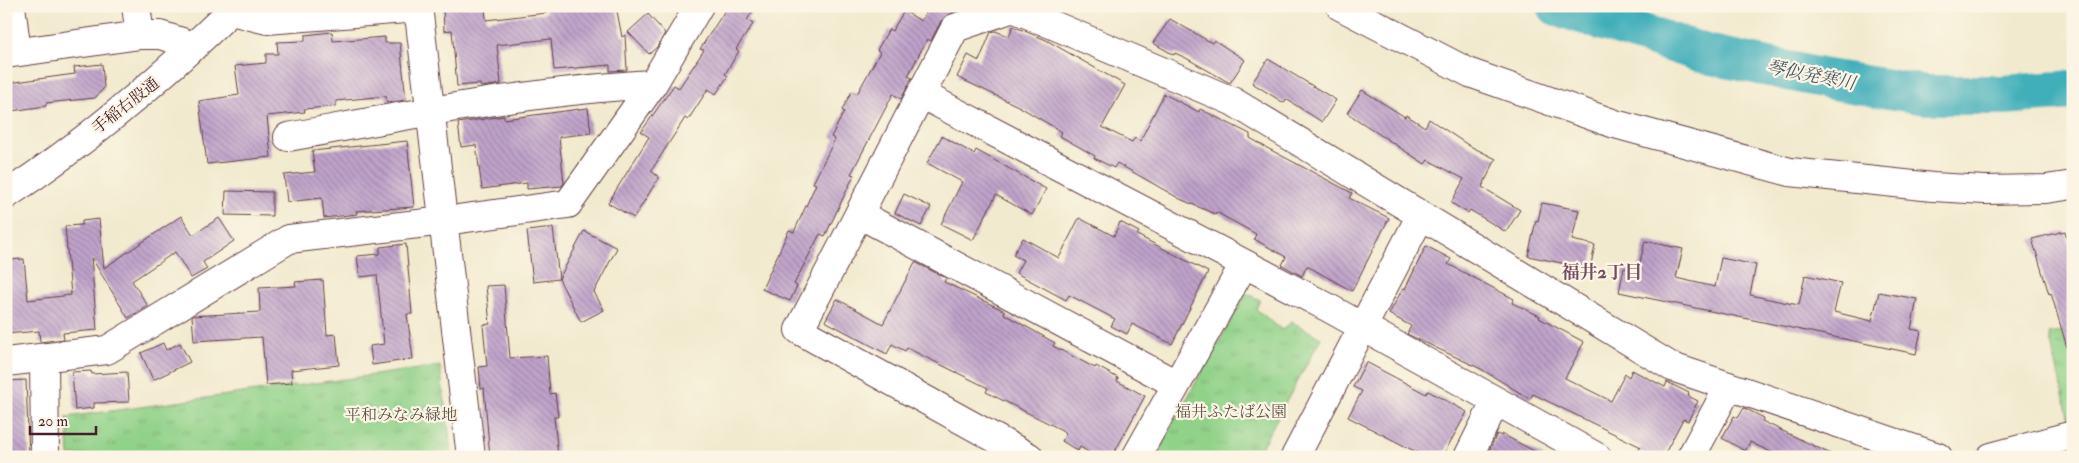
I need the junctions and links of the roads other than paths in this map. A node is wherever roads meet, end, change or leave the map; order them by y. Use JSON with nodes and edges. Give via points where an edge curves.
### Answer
{"nodes":[{"id":1,"x":11,"y":6,"type":"edge"},
{"id":2,"x":136,"y":6,"type":"edge"},
{"id":3,"x":699,"y":6,"type":"edge"},
{"id":4,"x":1340,"y":6,"type":"edge"},
{"id":5,"x":418,"y":7,"type":"edge"},
{"id":6,"x":234,"y":9,"type":"edge"},
{"id":7,"x":140,"y":35,"type":"junction"},
{"id":8,"x":195,"y":46,"type":"junction"},
{"id":9,"x":12,"y":53,"type":"edge"},
{"id":10,"x":653,"y":84,"type":"junction"},
{"id":11,"x":921,"y":94,"type":"junction"},
{"id":12,"x":430,"y":111,"type":"junction"},
{"id":13,"x":288,"y":137,"type":"dead end"},
{"id":14,"x":2073,"y":185,"type":"edge"},
{"id":15,"x":6,"y":195,"type":"edge"},
{"id":16,"x":859,"y":214,"type":"junction"},
{"id":17,"x":1421,"y":215,"type":"junction"},
{"id":18,"x":444,"y":221,"type":"junction"},
{"id":19,"x":1244,"y":264,"type":"junction"},
{"id":20,"x":1364,"y":328,"type":"junction"},
{"id":21,"x":44,"y":358,"type":"junction"},
{"id":22,"x":6,"y":362,"type":"edge"},
{"id":23,"x":1176,"y":384,"type":"junction"},
{"id":24,"x":1729,"y":386,"type":"junction"},
{"id":25,"x":1496,"y":401,"type":"junction"},
{"id":26,"x":2073,"y":435,"type":"edge"},
{"id":27,"x":44,"y":457,"type":"edge"},
{"id":28,"x":471,"y":457,"type":"edge"},
{"id":29,"x":1029,"y":457,"type":"edge"},
{"id":30,"x":1136,"y":457,"type":"edge"},
{"id":31,"x":1295,"y":457,"type":"edge"},
{"id":32,"x":1468,"y":457,"type":"edge"},
{"id":33,"x":1596,"y":457,"type":"edge"},
{"id":34,"x":1691,"y":457,"type":"edge"},
{"id":35,"x":1938,"y":457,"type":"edge"},
{"id":36,"x":1991,"y":457,"type":"edge"}],
"edges":[{"from":1,"to":9,"type":"street"},
{"from":2,"to":7,"type":"street"},
{"from":3,"to":10,"type":"street"},
{"from":4,"to":14,"type":"street","via":[[1470,73],[1615,124],[1790,172],[1976,190],[2046,189]]},
{"from":5,"to":6,"type":"street","via":[[267,20]]},
{"from":5,"to":12,"type":"street"},
{"from":6,"to":8,"type":"street","name":"手稲右股通"},
{"from":7,"to":8,"type":"street","via":[[160,35]]},
{"from":7,"to":9,"type":"street"},
{"from":8,"to":15,"type":"street","name":"手稲右股通","via":[[170,70],[36,176]]},
{"from":10,"to":12,"type":"street","via":[[594,88]]},
{"from":10,"to":18,"type":"street","via":[[568,204]]},
{"from":11,"to":16,"type":"street"},
{"from":11,"to":17,"type":"street","via":[[955,28],[1013,8],[1232,100]]},
{"from":11,"to":19,"type":"street"},
{"from":12,"to":13,"type":"street"},
{"from":12,"to":18,"type":"street"},
{"from":16,"to":23,"type":"street"},
{"from":16,"to":29,"type":"street","via":[[799,330]]},
{"from":17,"to":20,"type":"street"},
{"from":17,"to":24,"type":"street","via":[[1672,367]]},
{"from":18,"to":21,"type":"street","via":[[289,238],[107,350]]},
{"from":18,"to":28,"type":"street"},
{"from":19,"to":20,"type":"street"},
{"from":19,"to":23,"type":"street"},
{"from":20,"to":25,"type":"street"},
{"from":20,"to":31,"type":"street"},
{"from":21,"to":22,"type":"street"},
{"from":21,"to":27,"type":"street"},
{"from":23,"to":30,"type":"street"},
{"from":24,"to":34,"type":"street"},
{"from":24,"to":35,"type":"street"},
{"from":25,"to":32,"type":"street"},
{"from":25,"to":33,"type":"street"},
{"from":26,"to":36,"type":"street"}]}
